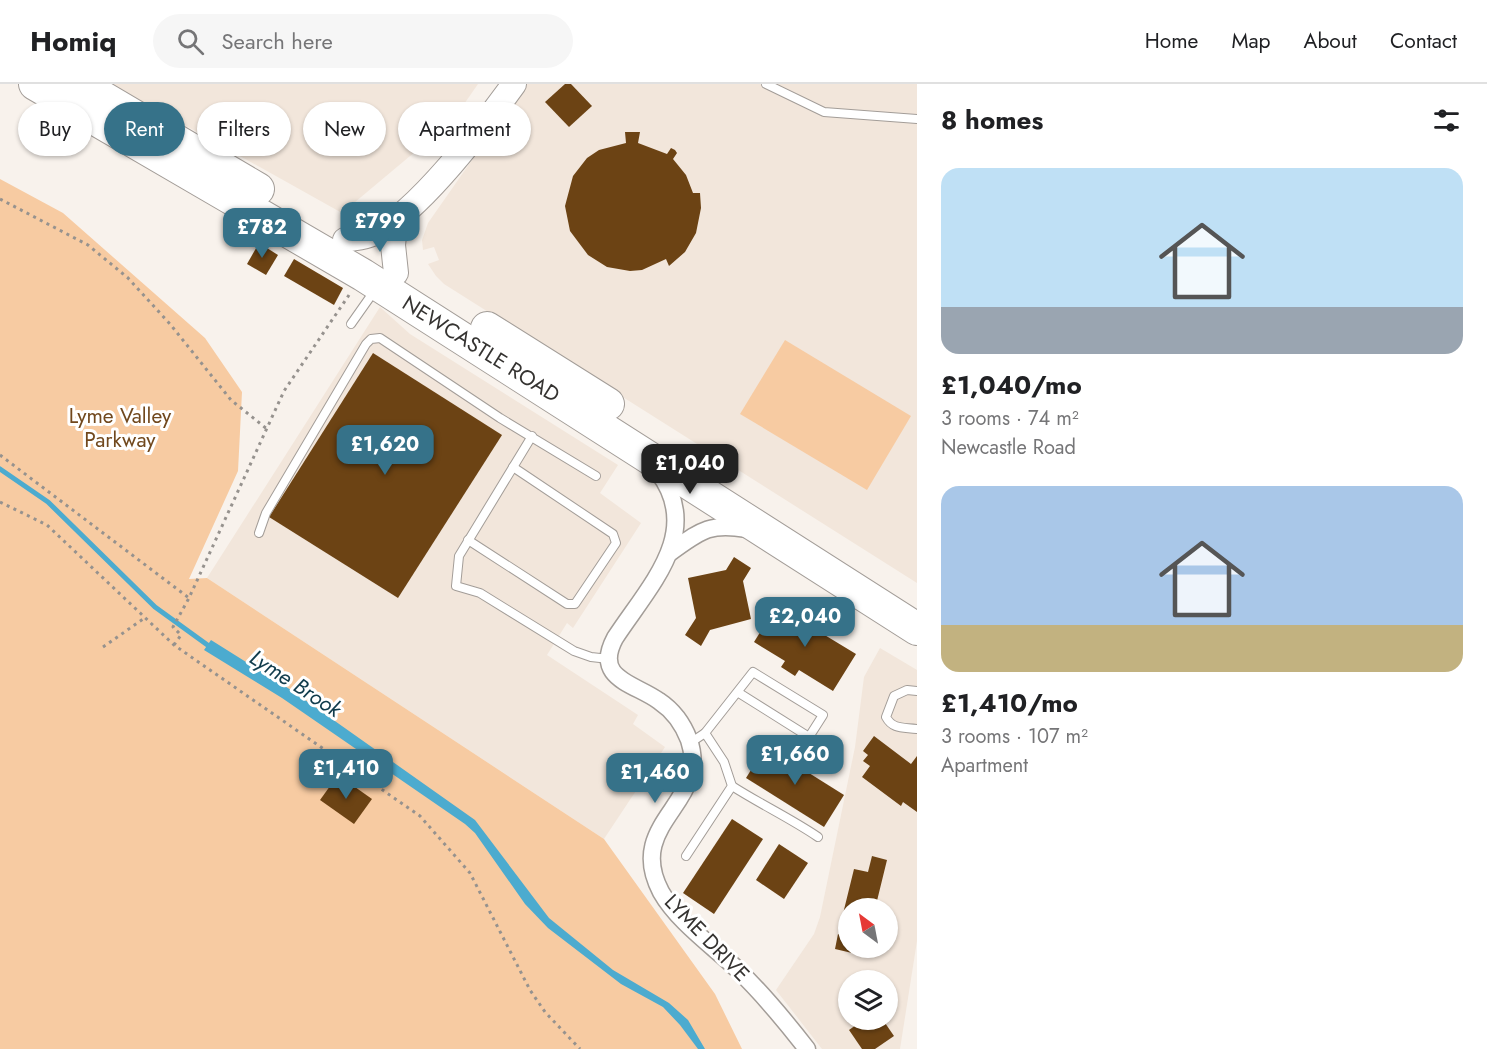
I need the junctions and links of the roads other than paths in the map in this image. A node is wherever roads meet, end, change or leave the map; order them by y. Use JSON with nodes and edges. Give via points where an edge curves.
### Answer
{"nodes":[{"id":1,"x":35,"y":84,"type":"edge"},
{"id":2,"x":80,"y":84,"type":"edge"},
{"id":3,"x":514,"y":84,"type":"edge"},
{"id":4,"x":766,"y":84,"type":"edge"},
{"id":5,"x":917,"y":119,"type":"edge"},
{"id":6,"x":396,"y":218,"type":"junction"},
{"id":7,"x":345,"y":240,"type":"junction"},
{"id":8,"x":379,"y":277,"type":"junction"},
{"id":9,"x":351,"y":324,"type":"dead end"},
{"id":10,"x":532,"y":436,"type":"junction"},
{"id":11,"x":644,"y":454,"type":"junction"},
{"id":12,"x":513,"y":467,"type":"junction"},
{"id":13,"x":596,"y":476,"type":"dead end"},
{"id":14,"x":259,"y":532,"type":"dead end"},
{"id":15,"x":771,"y":534,"type":"junction"},
{"id":16,"x":468,"y":540,"type":"junction"},
{"id":17,"x":670,"y":552,"type":"junction"},
{"id":18,"x":917,"y":605,"type":"edge"},
{"id":19,"x":917,"y":629,"type":"edge"},
{"id":20,"x":609,"y":659,"type":"junction"},
{"id":21,"x":917,"y":691,"type":"edge"},
{"id":22,"x":739,"y":693,"type":"junction"},
{"id":23,"x":917,"y":729,"type":"edge"},
{"id":24,"x":705,"y":733,"type":"junction"},
{"id":25,"x":690,"y":743,"type":"junction"},
{"id":26,"x":732,"y":786,"type":"junction"},
{"id":27,"x":818,"y":837,"type":"dead end"},
{"id":28,"x":686,"y":856,"type":"dead end"},
{"id":29,"x":807,"y":1049,"type":"edge"}],
"edges":[{"from":1,"to":8,"type":"highway","name":"NEWCASTLE ROAD"},
{"from":2,"to":7,"type":"highway","name":"NEWCASTLE ROAD"},
{"from":3,"to":6,"type":"street","via":[[436,181]]},
{"from":4,"to":5,"type":"lane","via":[[824,112]]},
{"from":6,"to":7,"type":"street","via":[[372,234]]},
{"from":6,"to":8,"type":"street","via":[[393,246]]},
{"from":7,"to":8,"type":"highway","name":"NEWCASTLE ROAD"},
{"from":8,"to":9,"type":"lane"},
{"from":8,"to":11,"type":"highway","name":"NEWCASTLE ROAD"},
{"from":8,"to":18,"type":"highway","name":"NEWCASTLE ROAD","via":[[545,363]]},
{"from":10,"to":12,"type":"lane"},
{"from":10,"to":13,"type":"lane"},
{"from":10,"to":14,"type":"lane","via":[[380,338],[371,339],[266,513]]},
{"from":11,"to":15,"type":"highway","name":"NEWCASTLE ROAD"},
{"from":11,"to":17,"type":"street","via":[[668,486],[677,510]]},
{"from":12,"to":16,"type":"lane"},
{"from":12,"to":16,"type":"lane","via":[[614,534],[616,543],[575,604],[571,604]]},
{"from":15,"to":17,"type":"street","via":[[724,525],[704,529]]},
{"from":15,"to":19,"type":"highway","name":"NEWCASTLE ROAD"},
{"from":16,"to":20,"type":"lane","via":[[459,556],[456,586],[480,593],[574,651]]},
{"from":17,"to":20,"type":"street","via":[[615,638]]},
{"from":20,"to":25,"type":"street","name":"LYME DRIVE","via":[[617,678],[675,714]]},
{"from":21,"to":23,"type":"lane","via":[[907,690],[894,696],[886,717],[898,728]]},
{"from":22,"to":22,"type":"lane","via":[[753,672],[823,715],[809,737]]},
{"from":22,"to":24,"type":"lane"},
{"from":24,"to":25,"type":"lane"},
{"from":24,"to":26,"type":"lane","via":[[724,762]]},
{"from":25,"to":29,"type":"street","name":"LYME DRIVE","via":[[688,786],[650,851],[655,879],[671,907],[741,973]]},
{"from":26,"to":27,"type":"lane"},
{"from":26,"to":28,"type":"lane"}]}
